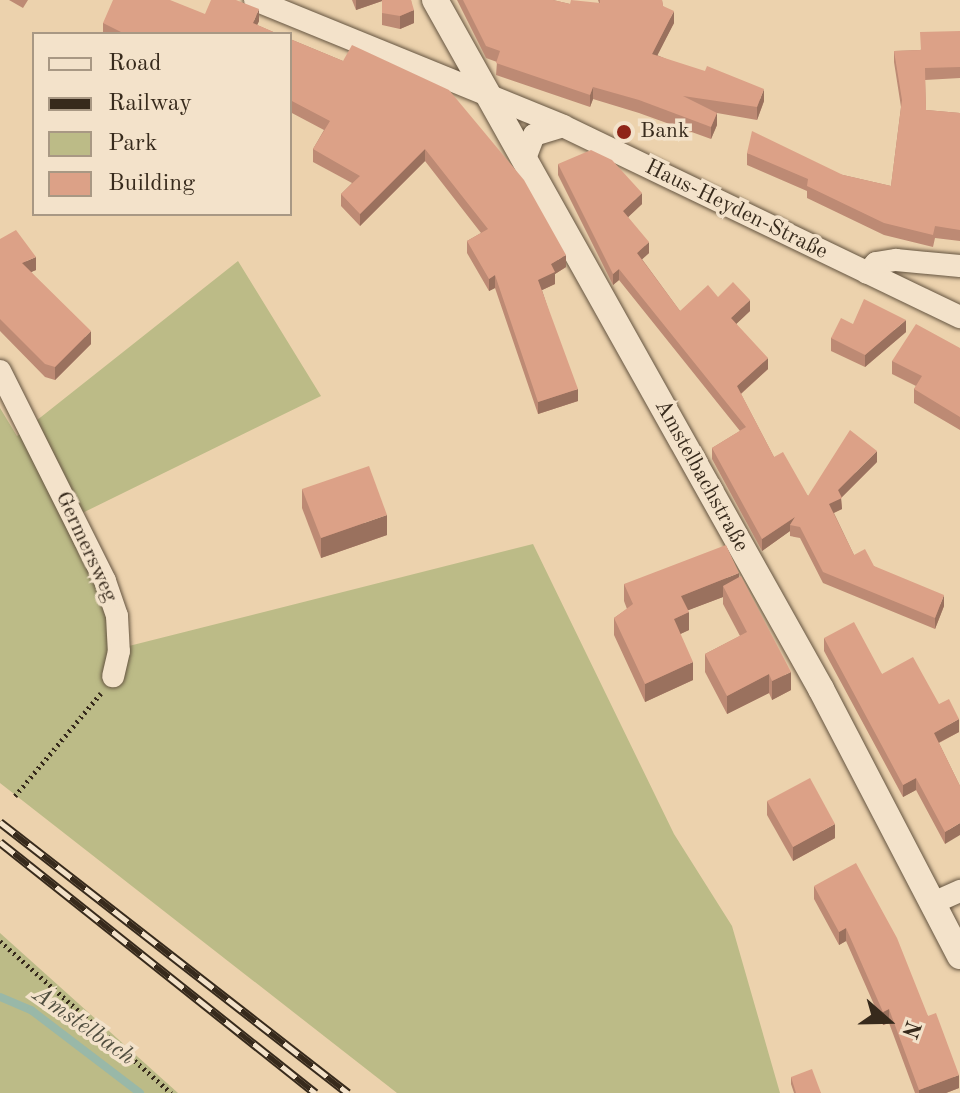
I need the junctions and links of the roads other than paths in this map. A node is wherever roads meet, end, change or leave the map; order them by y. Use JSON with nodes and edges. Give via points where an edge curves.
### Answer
{"nodes":[{"id":1,"x":255,"y":0,"type":"edge"},
{"id":2,"x":435,"y":0,"type":"edge"},
{"id":3,"x":486,"y":96,"type":"junction"},
{"id":4,"x":563,"y":126,"type":"junction"},
{"id":5,"x":524,"y":161,"type":"junction"},
{"id":6,"x":960,"y":266,"type":"edge"},
{"id":7,"x":867,"y":273,"type":"junction"},
{"id":8,"x":960,"y":317,"type":"edge"},
{"id":9,"x":0,"y":371,"type":"edge"},
{"id":10,"x":113,"y":676,"type":"road end"},
{"id":11,"x":960,"y":891,"type":"edge"},
{"id":12,"x":933,"y":903,"type":"junction"},
{"id":13,"x":960,"y":956,"type":"edge"}],
"edges":[{"from":1,"to":3,"type":"street","name":"Haus-Heyden-Straße"},
{"from":2,"to":3,"type":"street","name":"Amstelbachstraße"},
{"from":3,"to":4,"type":"street","name":"Haus-Heyden-Straße"},
{"from":3,"to":5,"type":"street","name":"Amstelbachstraße"},
{"from":4,"to":5,"type":"street","via":[[534,135]]},
{"from":4,"to":7,"type":"street","name":"Haus-Heyden-Straße"},
{"from":5,"to":12,"type":"street","name":"Amstelbachstraße","via":[[821,689]]},
{"from":6,"to":7,"type":"street","via":[[896,260],[876,263]]},
{"from":7,"to":8,"type":"street","name":"Haus-Heyden-Straße"},
{"from":9,"to":10,"type":"street","name":"Germersweg","via":[[105,581],[117,616],[119,651]]},
{"from":11,"to":12,"type":"street"},
{"from":12,"to":13,"type":"street","name":"Amstelbachstraße"}]}
